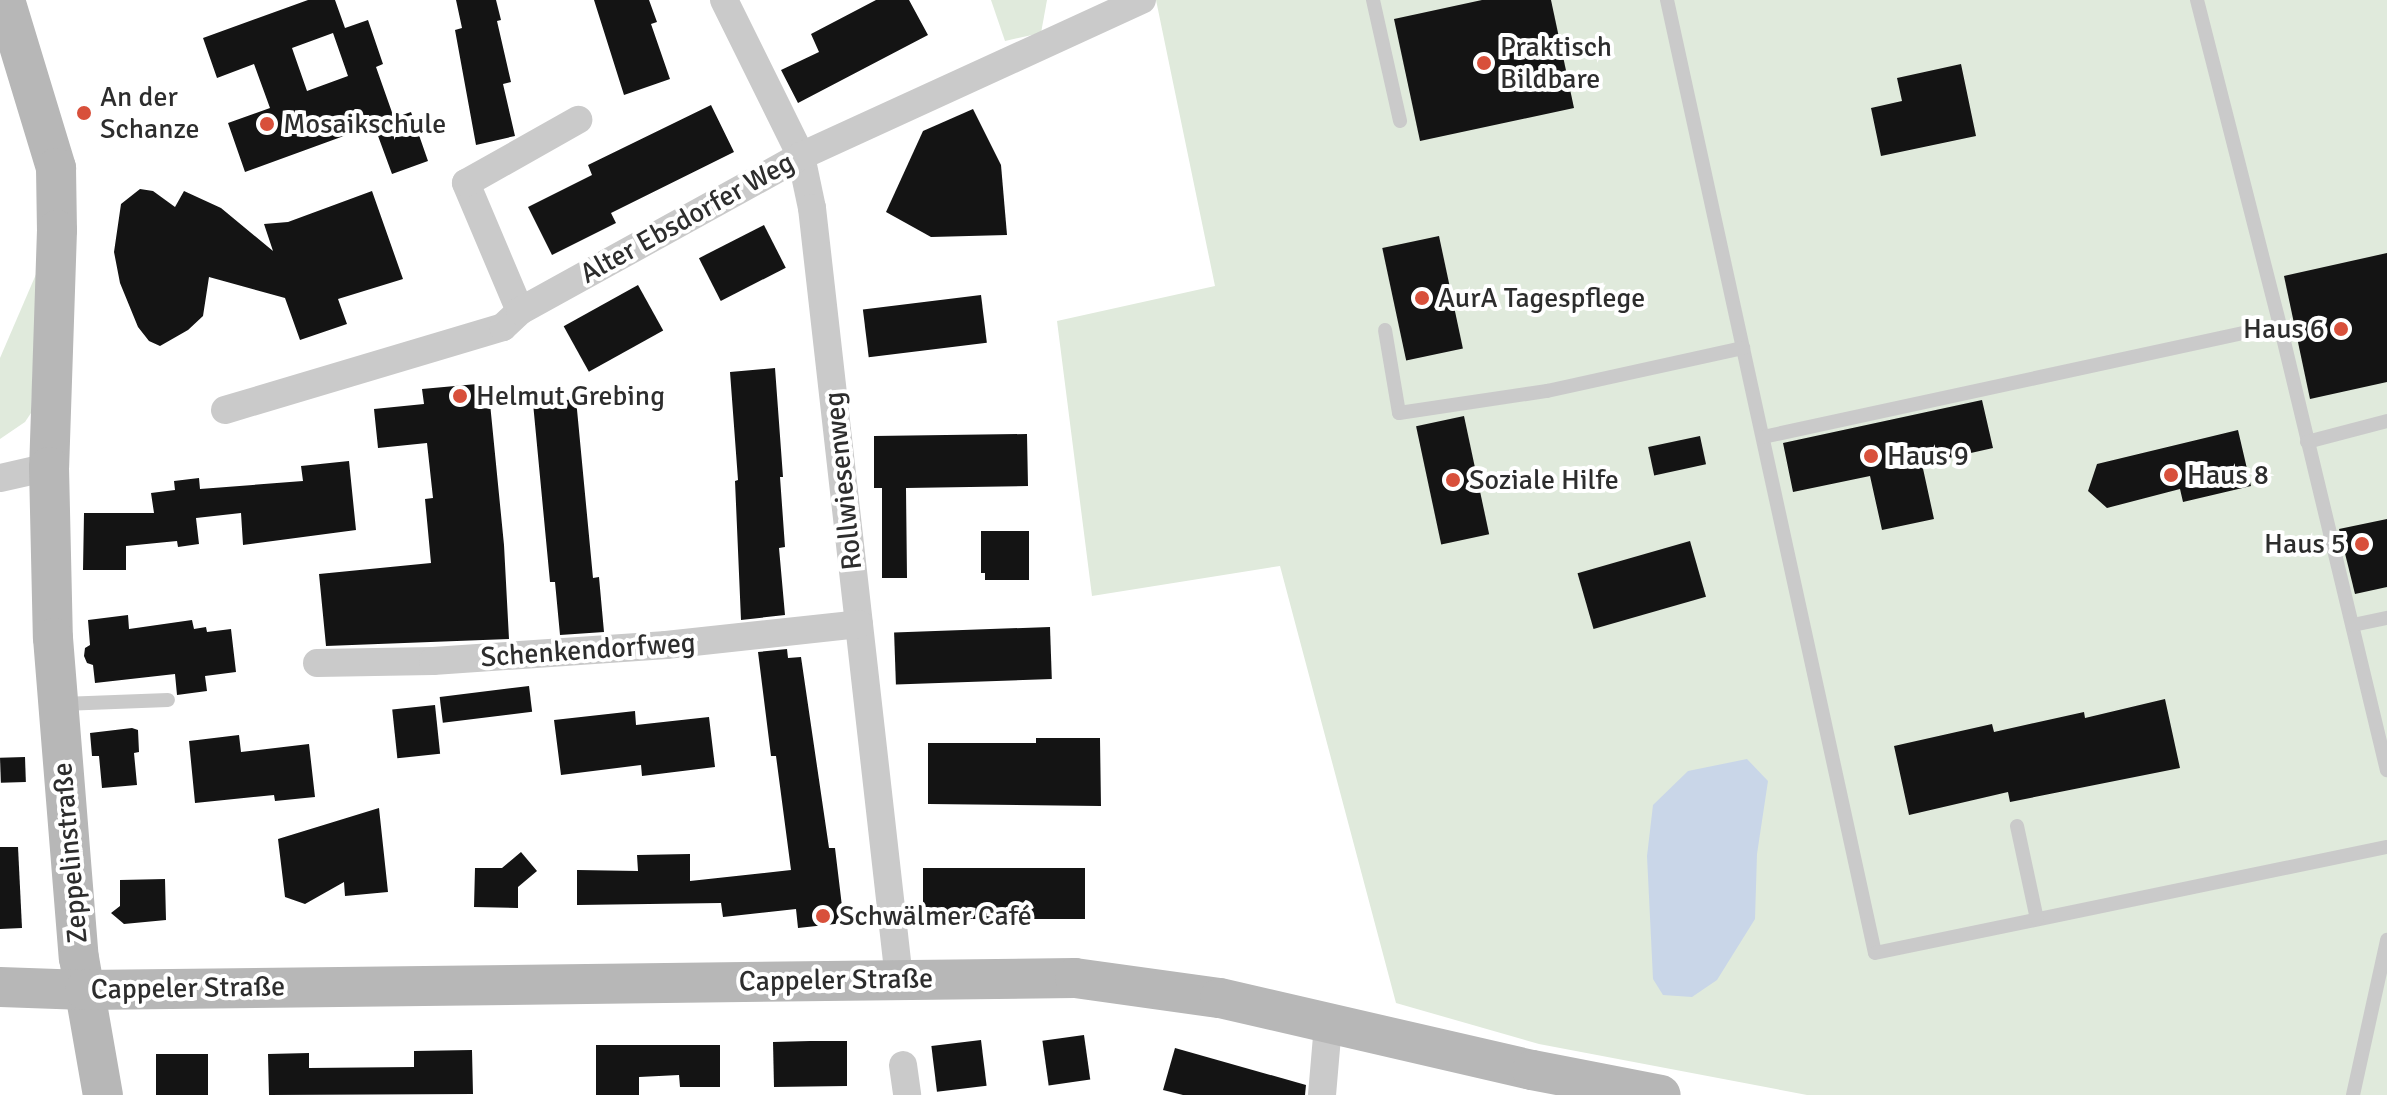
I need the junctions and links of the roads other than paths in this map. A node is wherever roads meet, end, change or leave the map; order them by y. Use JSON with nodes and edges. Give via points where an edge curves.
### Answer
{"nodes":[{"id":1,"x":5,"y":0,"type":"edge"},
{"id":2,"x":724,"y":0,"type":"edge"},
{"id":3,"x":1142,"y":0,"type":"edge"},
{"id":4,"x":1373,"y":0,"type":"edge"},
{"id":5,"x":1667,"y":0,"type":"edge"},
{"id":6,"x":2197,"y":0,"type":"edge"},
{"id":7,"x":578,"y":120,"type":"dead end"},
{"id":8,"x":1400,"y":121,"type":"dead end"},
{"id":9,"x":801,"y":156,"type":"junction"},
{"id":10,"x":520,"y":311,"type":"junction"},
{"id":11,"x":2280,"y":325,"type":"junction"},
{"id":12,"x":1385,"y":330,"type":"dead end"},
{"id":13,"x":1743,"y":348,"type":"junction"},
{"id":14,"x":225,"y":410,"type":"dead end"},
{"id":15,"x":2387,"y":421,"type":"edge"},
{"id":16,"x":1763,"y":437,"type":"junction"},
{"id":17,"x":2307,"y":442,"type":"junction"},
{"id":18,"x":49,"y":467,"type":"junction"},
{"id":19,"x":0,"y":478,"type":"edge"},
{"id":20,"x":2387,"y":618,"type":"edge"},
{"id":21,"x":859,"y":624,"type":"junction"},
{"id":22,"x":2353,"y":625,"type":"junction"},
{"id":23,"x":317,"y":663,"type":"dead end"},
{"id":24,"x":168,"y":700,"type":"dead end"},
{"id":25,"x":58,"y":705,"type":"junction"},
{"id":26,"x":2387,"y":770,"type":"edge"},
{"id":27,"x":2017,"y":826,"type":"dead end"},
{"id":28,"x":2387,"y":847,"type":"edge"},
{"id":29,"x":2037,"y":919,"type":"junction"},
{"id":30,"x":2387,"y":940,"type":"edge"},
{"id":31,"x":899,"y":979,"type":"junction"},
{"id":32,"x":0,"y":987,"type":"edge"},
{"id":33,"x":85,"y":990,"type":"junction"},
{"id":34,"x":1328,"y":1025,"type":"junction"},
{"id":35,"x":903,"y":1065,"type":"dead end"},
{"id":36,"x":103,"y":1095,"type":"edge"},
{"id":37,"x":907,"y":1095,"type":"edge"},
{"id":38,"x":1322,"y":1095,"type":"edge"},
{"id":39,"x":1661,"y":1095,"type":"edge"},
{"id":40,"x":2353,"y":1095,"type":"edge"}],
"edges":[{"from":1,"to":18,"type":"main road","name":"Zeppelinstraße","via":[[56,168]]},
{"from":2,"to":9,"type":"street","name":"Rollwiesenweg"},
{"from":3,"to":9,"type":"street","name":"Alter Ebsdorfer Weg"},
{"from":4,"to":8,"type":"lane"},
{"from":5,"to":13,"type":"lane"},
{"from":6,"to":11,"type":"lane"},
{"from":7,"to":10,"type":"street","via":[[466,183]]},
{"from":9,"to":10,"type":"street","name":"Alter Ebsdorfer Weg"},
{"from":9,"to":21,"type":"street","name":"Rollwiesenweg","via":[[812,208]]},
{"from":10,"to":14,"type":"street","name":"Alter Ebsdorfer Weg","via":[[503,327]]},
{"from":11,"to":16,"type":"lane"},
{"from":11,"to":17,"type":"lane"},
{"from":12,"to":13,"type":"lane","via":[[1399,413],[1547,391]]},
{"from":13,"to":16,"type":"lane"},
{"from":15,"to":17,"type":"lane"},
{"from":16,"to":29,"type":"lane","via":[[1875,953]]},
{"from":17,"to":22,"type":"lane"},
{"from":18,"to":19,"type":"street"},
{"from":18,"to":25,"type":"main road","name":"Zeppelinstraße"},
{"from":20,"to":22,"type":"lane"},
{"from":21,"to":23,"type":"street","name":"Schenkendorfweg","via":[[666,645]]},
{"from":21,"to":31,"type":"street","name":"Rollwiesenweg"},
{"from":22,"to":26,"type":"lane"},
{"from":24,"to":25,"type":"lane"},
{"from":25,"to":33,"type":"main road","name":"Zeppelinstraße"},
{"from":27,"to":29,"type":"lane"},
{"from":28,"to":29,"type":"lane"},
{"from":30,"to":40,"type":"lane"},
{"from":31,"to":33,"type":"main road","name":"Cappeler Straße"},
{"from":31,"to":34,"type":"main road","name":"Cappeler Straße","via":[[1075,978],[1220,998]]},
{"from":32,"to":33,"type":"main road","name":"Cappeler Straße"},
{"from":33,"to":36,"type":"main road","name":"Zeppelinstraße"},
{"from":34,"to":38,"type":"street"},
{"from":34,"to":39,"type":"main road","name":"Cappeler Straße"},
{"from":35,"to":37,"type":"street"}]}
